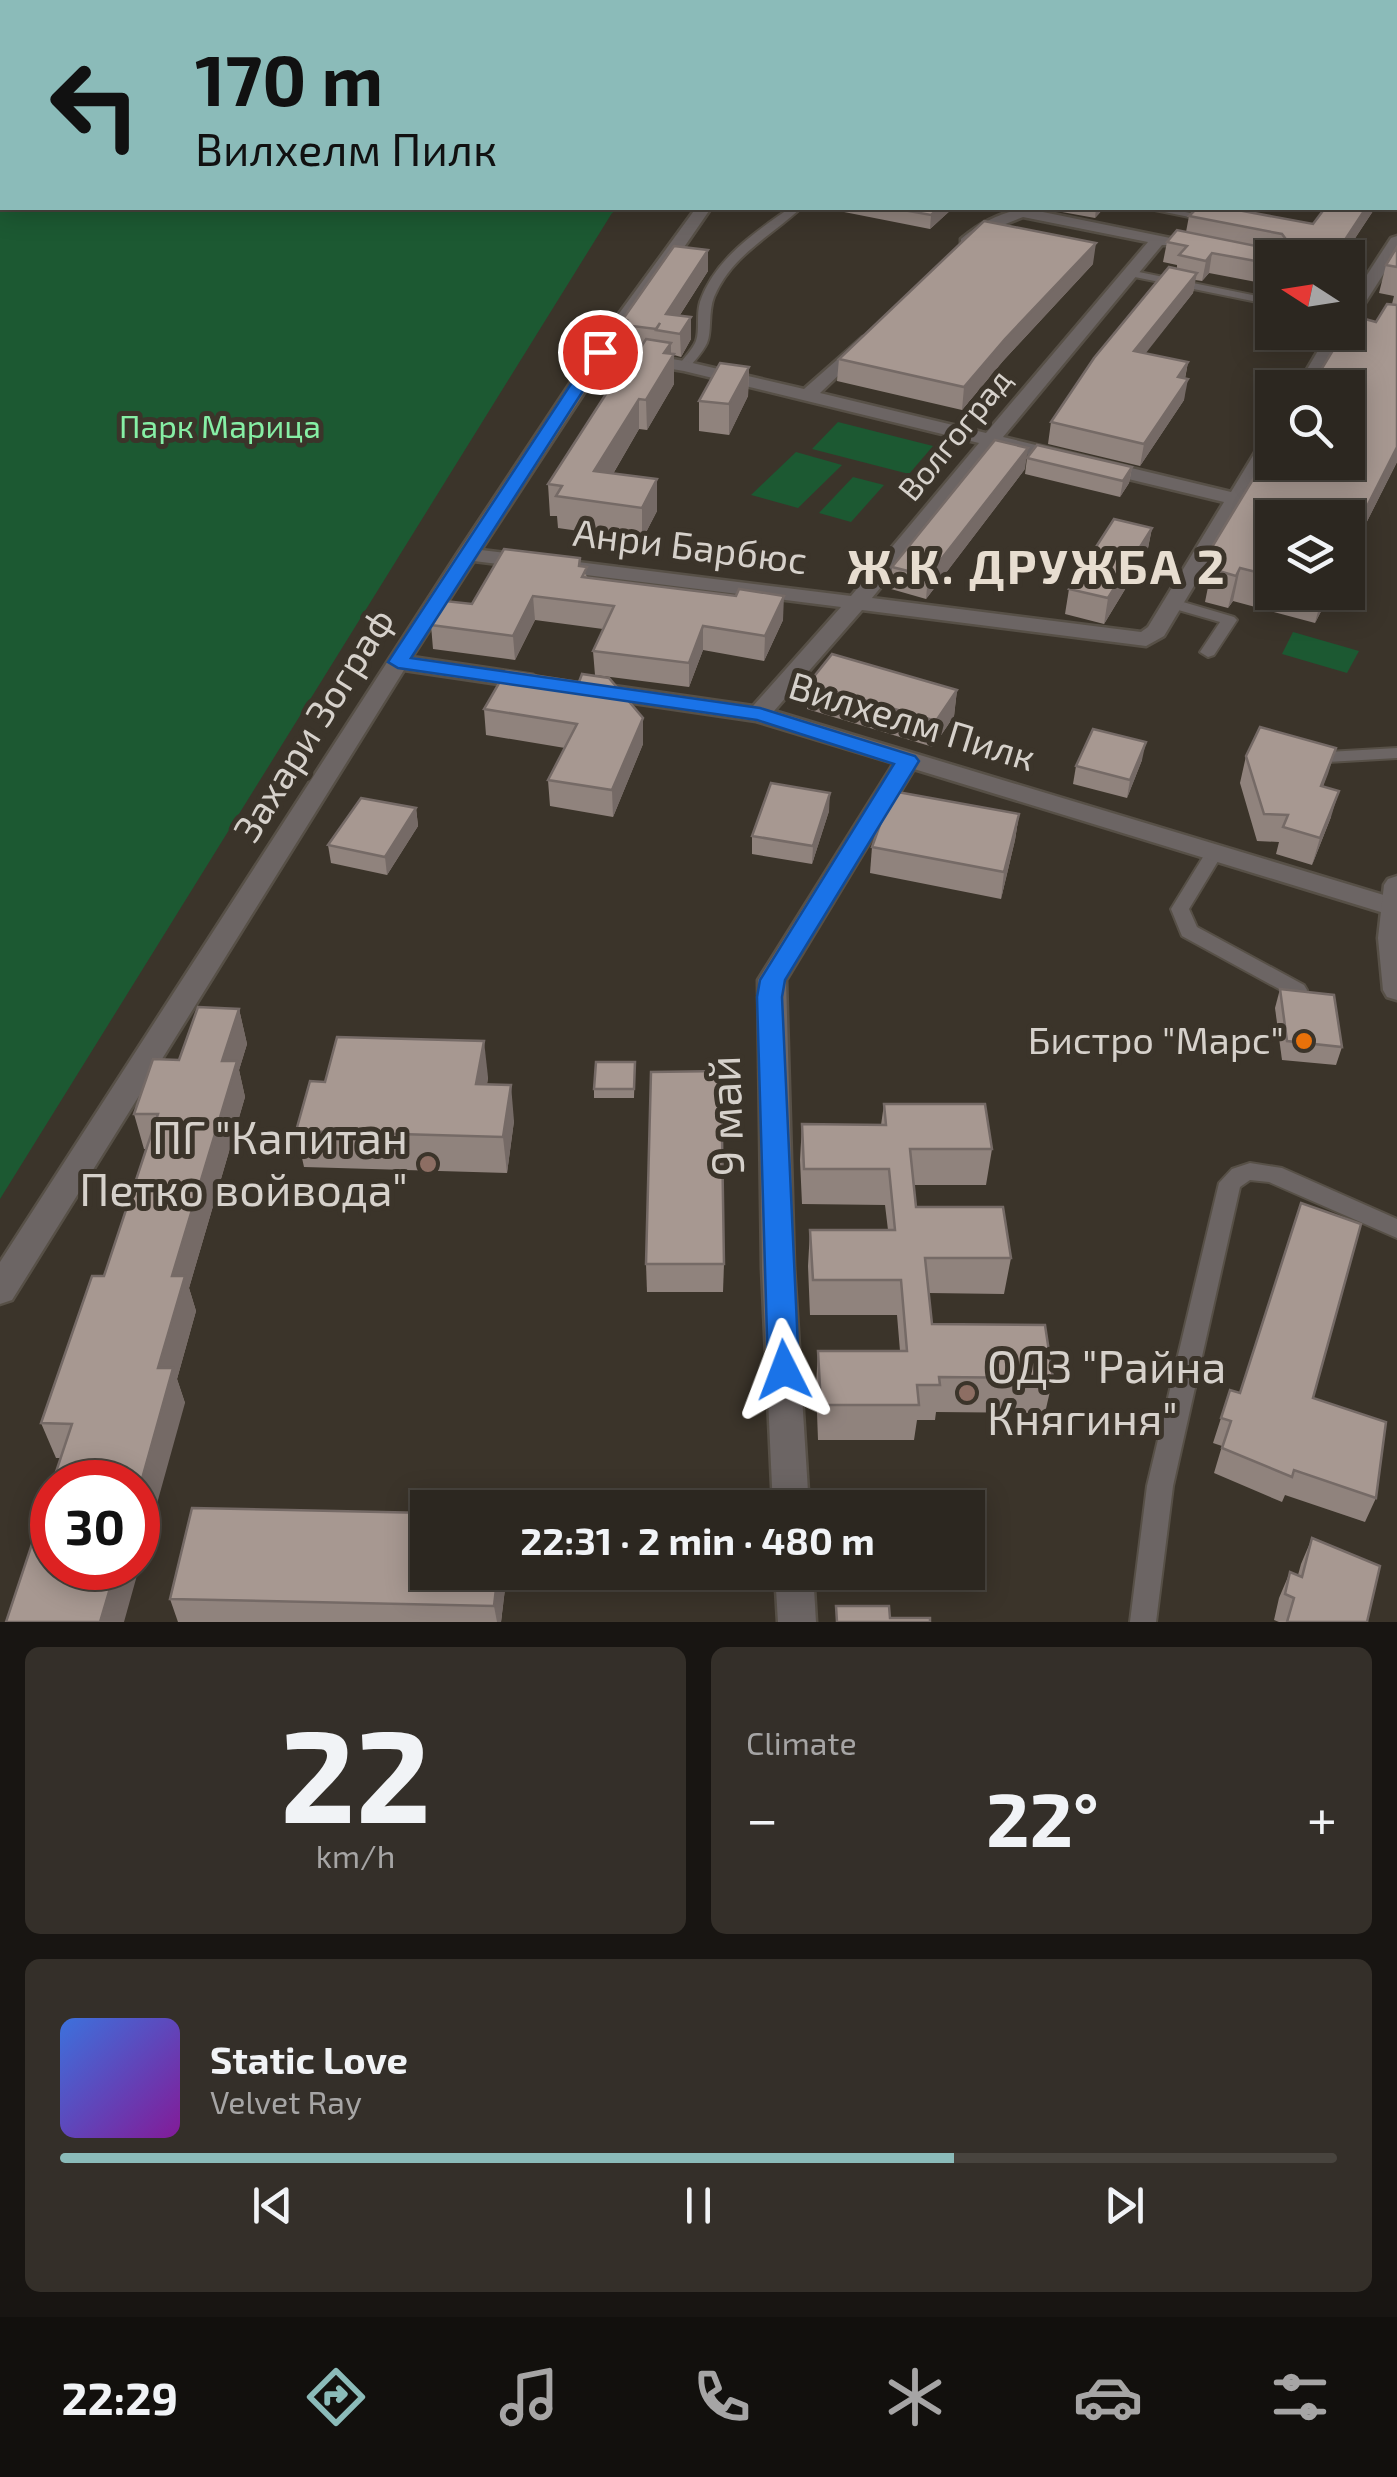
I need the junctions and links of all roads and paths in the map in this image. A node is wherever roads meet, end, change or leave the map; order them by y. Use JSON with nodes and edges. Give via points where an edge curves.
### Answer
{"nodes":[{"id":1,"x":701,"y":210,"type":"edge"},
{"id":2,"x":794,"y":210,"type":"edge"},
{"id":3,"x":1029,"y":210,"type":"edge"},
{"id":4,"x":1161,"y":210,"type":"edge"},
{"id":5,"x":1225,"y":222,"type":"edge"},
{"id":6,"x":1397,"y":242,"type":"edge"},
{"id":7,"x":956,"y":252,"type":"edge"},
{"id":8,"x":1129,"y":273,"type":"junction"},
{"id":9,"x":1365,"y":278,"type":"edge"},
{"id":10,"x":1370,"y":279,"type":"junction"},
{"id":11,"x":1365,"y":290,"type":"edge"},
{"id":12,"x":1255,"y":299,"type":"edge"},
{"id":13,"x":871,"y":334,"type":"edge"},
{"id":14,"x":600,"y":352,"type":"junction"},
{"id":15,"x":684,"y":366,"type":"junction"},
{"id":16,"x":807,"y":396,"type":"junction"},
{"id":17,"x":988,"y":440,"type":"junction"},
{"id":18,"x":1255,"y":469,"type":"edge"},
{"id":19,"x":1237,"y":499,"type":"junction"},
{"id":20,"x":466,"y":554,"type":"junction"},
{"id":21,"x":860,"y":604,"type":"junction"},
{"id":22,"x":1172,"y":604,"type":"junction"},
{"id":23,"x":1208,"y":652,"type":"dead end"},
{"id":24,"x":398,"y":662,"type":"junction"},
{"id":25,"x":760,"y":714,"type":"junction"},
{"id":26,"x":1397,"y":753,"type":"edge"},
{"id":27,"x":1299,"y":758,"type":"edge"},
{"id":28,"x":908,"y":761,"type":"junction"},
{"id":29,"x":1214,"y":853,"type":"junction"},
{"id":30,"x":1395,"y":900,"type":"edge"},
{"id":31,"x":1298,"y":990,"type":"edge"},
{"id":32,"x":1397,"y":990,"type":"edge"},
{"id":33,"x":1397,"y":1230,"type":"edge"},
{"id":34,"x":0,"y":1290,"type":"edge"},
{"id":35,"x":790,"y":1490,"type":"edge"},
{"id":36,"x":795,"y":1590,"type":"edge"},
{"id":37,"x":797,"y":1622,"type":"edge"},
{"id":38,"x":1143,"y":1622,"type":"edge"}],
"edges":[{"from":1,"to":14,"type":"street","name":"Захари Зограф"},
{"from":2,"to":15,"type":"lane","via":[[726,264],[699,319],[702,341]]},
{"from":3,"to":7,"type":"street","via":[[984,228]]},
{"from":3,"to":8,"type":"street","name":"Волгоград","via":[[1168,241]]},
{"from":4,"to":5,"type":"lane"},
{"from":6,"to":10,"type":"street"},
{"from":8,"to":12,"type":"lane"},
{"from":8,"to":17,"type":"street","name":"Волгоград"},
{"from":9,"to":10,"type":"street"},
{"from":10,"to":11,"type":"street"},
{"from":13,"to":16,"type":"street"},
{"from":14,"to":15,"type":"street"},
{"from":14,"to":20,"type":"street","name":"Захари Зограф"},
{"from":15,"to":16,"type":"street"},
{"from":16,"to":17,"type":"street"},
{"from":17,"to":19,"type":"street"},
{"from":17,"to":21,"type":"street","name":"Волгоград"},
{"from":18,"to":19,"type":"street","name":"Анри Барбюс"},
{"from":19,"to":22,"type":"street","name":"Анри Барбюс"},
{"from":20,"to":21,"type":"street","name":"Анри Барбюс"},
{"from":20,"to":24,"type":"street","name":"Захари Зограф"},
{"from":21,"to":22,"type":"street","name":"Анри Барбюс","via":[[1128,640],[1156,631]]},
{"from":21,"to":25,"type":"street","name":"Волгоград"},
{"from":22,"to":23,"type":"lane","via":[[1229,620]]},
{"from":24,"to":25,"type":"street","name":"Вилхелм Пилк"},
{"from":24,"to":34,"type":"street","name":"Захари Зограф"},
{"from":25,"to":28,"type":"street","name":"Вилхелм Пилк"},
{"from":26,"to":27,"type":"lane"},
{"from":28,"to":29,"type":"street","name":"Вилхелм Пилк"},
{"from":28,"to":35,"type":"street","name":"9 май","via":[[781,961],[770,997]]},
{"from":29,"to":30,"type":"street","name":"Вилхелм Пилк"},
{"from":29,"to":31,"type":"lane","via":[[1180,909],[1189,932]]},
{"from":30,"to":32,"type":"street"},
{"from":33,"to":38,"type":"lane","via":[[1274,1174],[1258,1170],[1230,1182],[1160,1486]]},
{"from":36,"to":37,"type":"street"}]}
